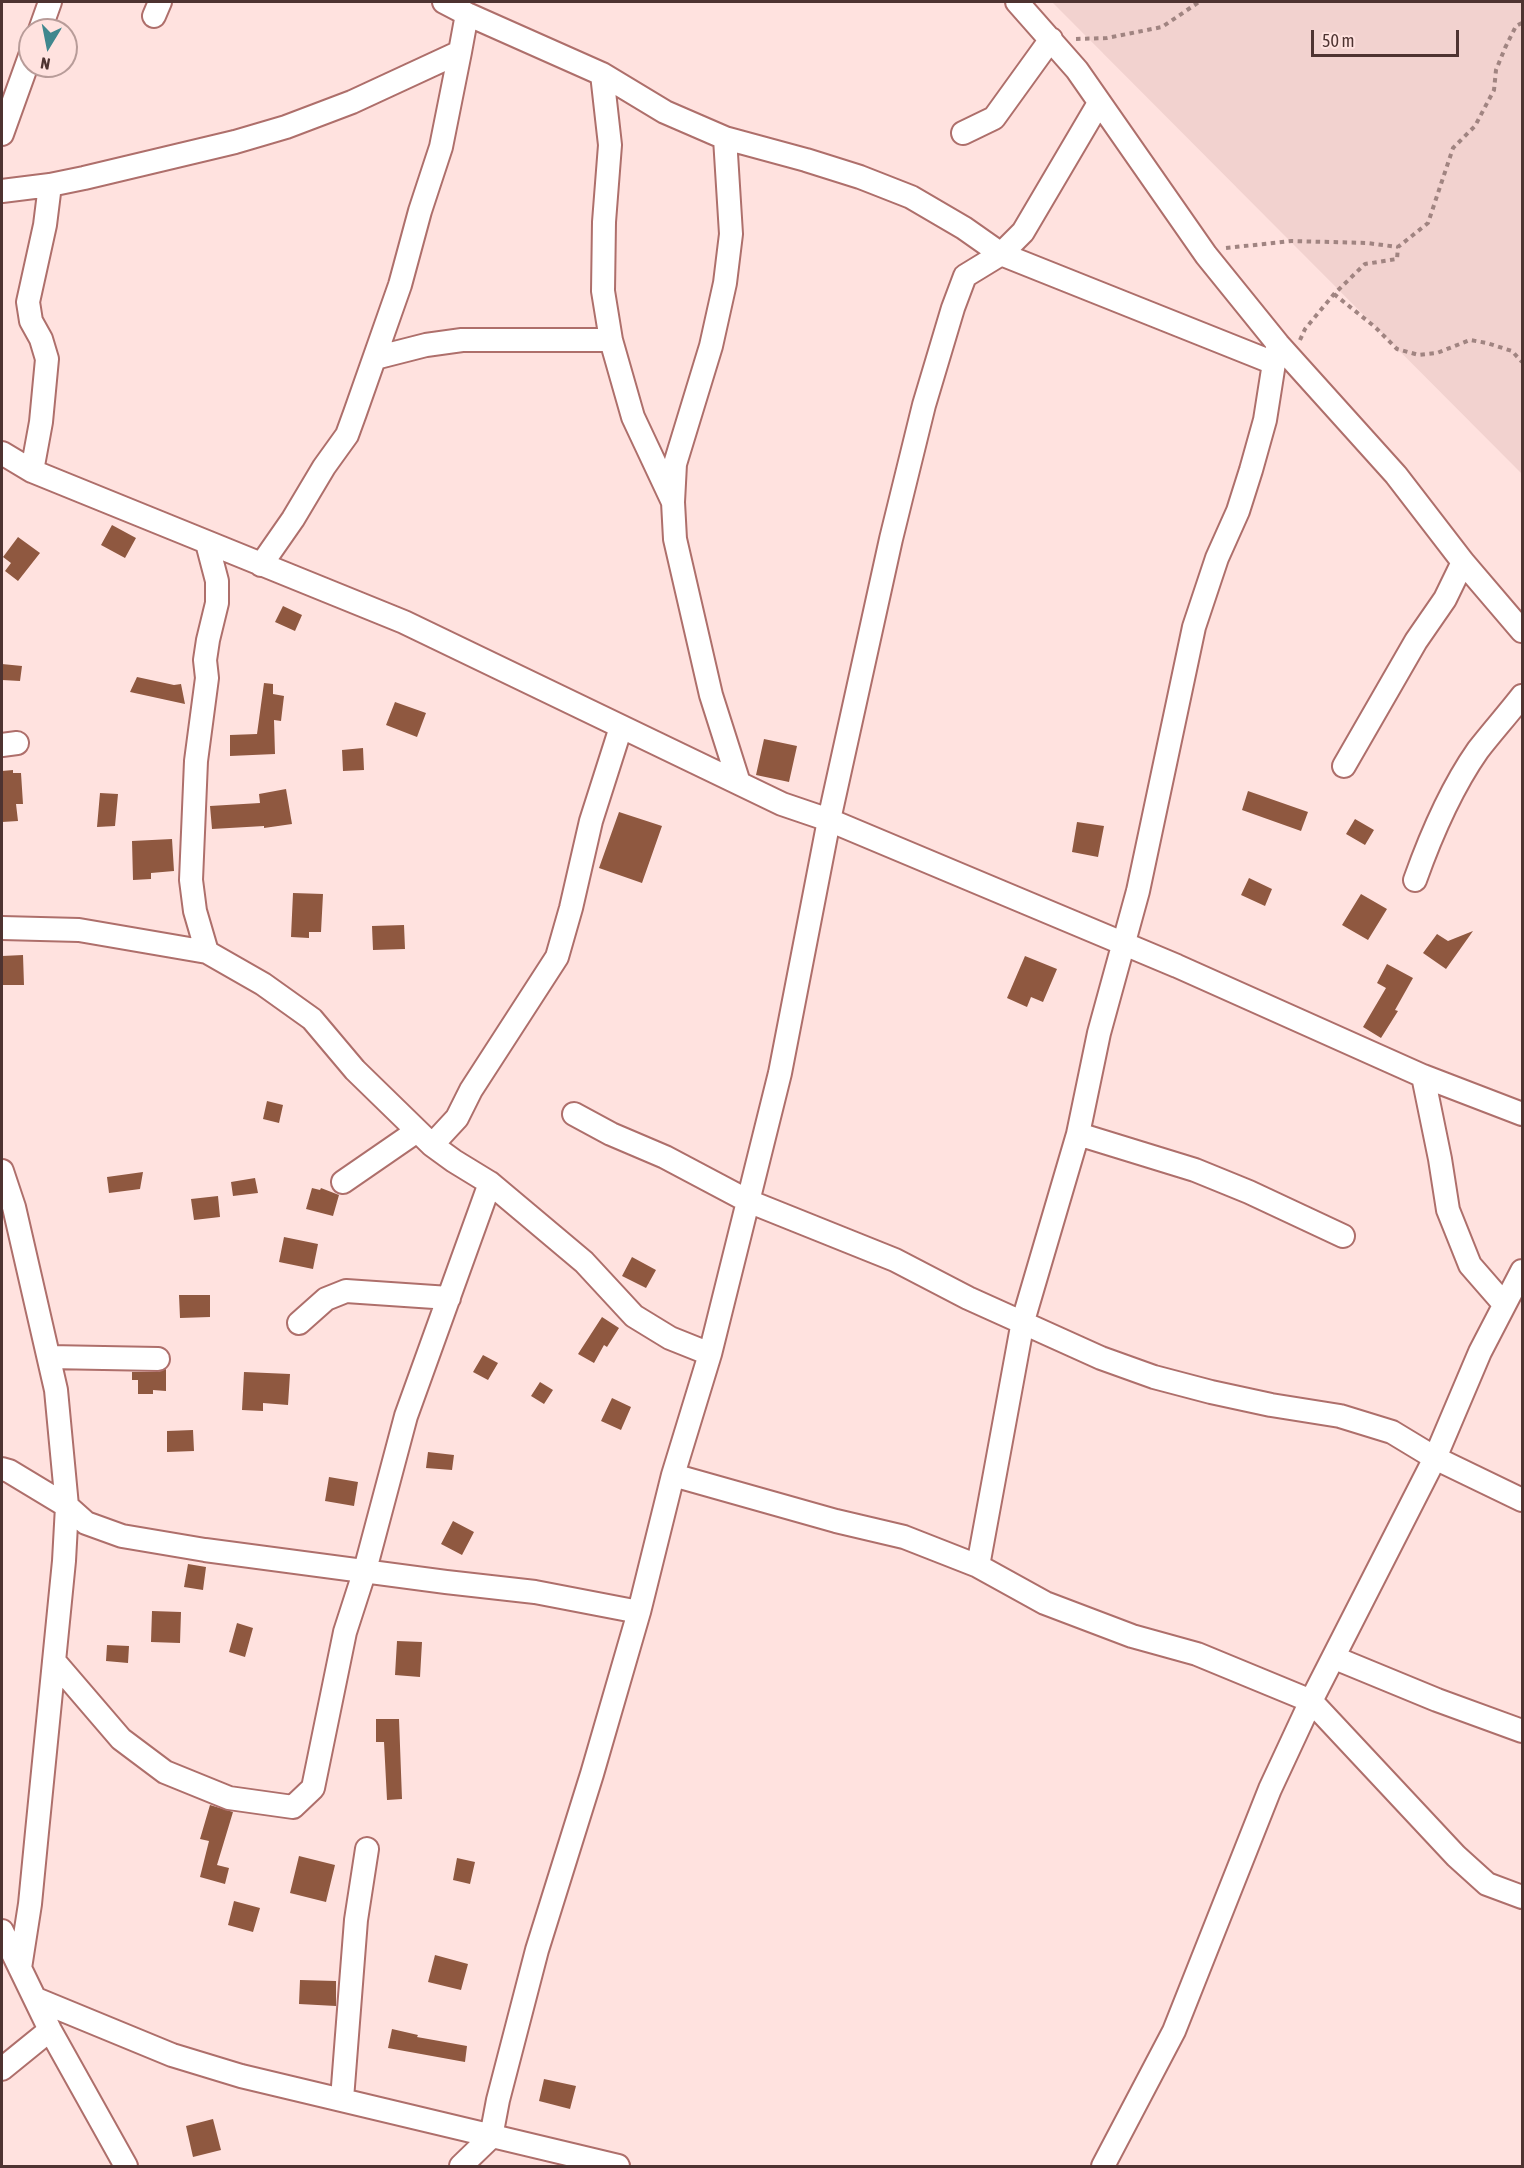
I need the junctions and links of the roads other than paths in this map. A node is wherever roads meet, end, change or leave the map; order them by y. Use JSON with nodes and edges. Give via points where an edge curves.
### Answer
{"nodes":[{"id":1,"x":50,"y":2,"type":"edge"},
{"id":2,"x":444,"y":2,"type":"edge"},
{"id":3,"x":1017,"y":2,"type":"edge"},
{"id":4,"x":467,"y":14,"type":"junction"},
{"id":5,"x":44,"y":18,"type":"edge"},
{"id":6,"x":1051,"y":39,"type":"junction"},
{"id":7,"x":460,"y":52,"type":"junction"},
{"id":8,"x":602,"y":74,"type":"junction"},
{"id":9,"x":22,"y":78,"type":"edge"},
{"id":10,"x":1099,"y":103,"type":"junction"},
{"id":11,"x":963,"y":133,"type":"dead end"},
{"id":12,"x":2,"y":134,"type":"edge"},
{"id":13,"x":725,"y":138,"type":"junction"},
{"id":14,"x":50,"y":185,"type":"junction"},
{"id":15,"x":2,"y":192,"type":"edge"},
{"id":16,"x":1001,"y":254,"type":"junction"},
{"id":17,"x":610,"y":340,"type":"junction"},
{"id":18,"x":1281,"y":356,"type":"junction"},
{"id":19,"x":375,"y":358,"type":"junction"},
{"id":20,"x":2,"y":453,"type":"edge"},
{"id":21,"x":32,"y":471,"type":"junction"},
{"id":22,"x":672,"y":502,"type":"junction"},
{"id":23,"x":207,"y":543,"type":"junction"},
{"id":24,"x":1463,"y":562,"type":"junction"},
{"id":25,"x":261,"y":565,"type":"junction"},
{"id":26,"x":1522,"y":631,"type":"edge"},
{"id":27,"x":1522,"y":696,"type":"edge"},
{"id":28,"x":621,"y":727,"type":"junction"},
{"id":29,"x":1344,"y":766,"type":"dead end"},
{"id":30,"x":739,"y":783,"type":"junction"},
{"id":31,"x":829,"y":820,"type":"junction"},
{"id":32,"x":1414,"y":880,"type":"dead end"},
{"id":33,"x":2,"y":928,"type":"edge"},
{"id":34,"x":1124,"y":945,"type":"junction"},
{"id":35,"x":207,"y":952,"type":"junction"},
{"id":36,"x":1422,"y":1076,"type":"junction"},
{"id":37,"x":574,"y":1114,"type":"dead end"},
{"id":38,"x":1522,"y":1114,"type":"edge"},
{"id":39,"x":1078,"y":1134,"type":"junction"},
{"id":40,"x":425,"y":1138,"type":"junction"},
{"id":41,"x":2,"y":1171,"type":"edge"},
{"id":42,"x":343,"y":1182,"type":"dead end"},
{"id":43,"x":490,"y":1183,"type":"junction"},
{"id":44,"x":748,"y":1201,"type":"junction"},
{"id":45,"x":1343,"y":1236,"type":"dead end"},
{"id":46,"x":1522,"y":1271,"type":"edge"},
{"id":47,"x":449,"y":1298,"type":"junction"},
{"id":48,"x":1504,"y":1304,"type":"junction"},
{"id":49,"x":1023,"y":1321,"type":"junction"},
{"id":50,"x":300,"y":1323,"type":"dead end"},
{"id":51,"x":710,"y":1354,"type":"junction"},
{"id":52,"x":49,"y":1357,"type":"junction"},
{"id":53,"x":158,"y":1359,"type":"dead end"},
{"id":54,"x":1435,"y":1458,"type":"junction"},
{"id":55,"x":2,"y":1469,"type":"edge"},
{"id":56,"x":673,"y":1475,"type":"junction"},
{"id":57,"x":1522,"y":1500,"type":"edge"},
{"id":58,"x":67,"y":1506,"type":"junction"},
{"id":59,"x":978,"y":1566,"type":"junction"},
{"id":60,"x":365,"y":1570,"type":"junction"},
{"id":61,"x":639,"y":1612,"type":"junction"},
{"id":62,"x":1335,"y":1658,"type":"junction"},
{"id":63,"x":54,"y":1661,"type":"junction"},
{"id":64,"x":1311,"y":1701,"type":"junction"},
{"id":65,"x":1522,"y":1731,"type":"edge"},
{"id":66,"x":368,"y":1849,"type":"dead end"},
{"id":67,"x":1522,"y":1897,"type":"edge"},
{"id":68,"x":2,"y":1931,"type":"edge"},
{"id":69,"x":20,"y":1968,"type":"junction"},
{"id":70,"x":36,"y":1999,"type":"junction"},
{"id":71,"x":50,"y":2030,"type":"junction"},
{"id":72,"x":2,"y":2069,"type":"edge"},
{"id":73,"x":342,"y":2099,"type":"junction"},
{"id":74,"x":491,"y":2137,"type":"junction"},
{"id":75,"x":126,"y":2166,"type":"edge"},
{"id":76,"x":461,"y":2166,"type":"edge"},
{"id":77,"x":618,"y":2166,"type":"edge"},
{"id":78,"x":1103,"y":2166,"type":"edge"}],
"edges":[{"from":1,"to":5,"type":"street"},
{"from":2,"to":4,"type":"street"},
{"from":3,"to":6,"type":"street"},
{"from":4,"to":7,"type":"street"},
{"from":4,"to":8,"type":"street"},
{"from":6,"to":10,"type":"street"},
{"from":6,"to":11,"type":"street","via":[[994,118]]},
{"from":7,"to":14,"type":"street","via":[[286,127]]},
{"from":7,"to":19,"type":"street","via":[[441,147]]},
{"from":8,"to":13,"type":"street","via":[[665,112]]},
{"from":8,"to":17,"type":"street","via":[[610,145],[603,291]]},
{"from":9,"to":12,"type":"street"},
{"from":10,"to":16,"type":"street","via":[[1023,232]]},
{"from":10,"to":18,"type":"street"},
{"from":13,"to":16,"type":"street","via":[[828,166],[911,197]]},
{"from":13,"to":22,"type":"street","via":[[731,234],[725,283],[711,346],[675,464]]},
{"from":14,"to":15,"type":"street"},
{"from":14,"to":21,"type":"street","via":[[28,302],[31,321],[47,359]]},
{"from":16,"to":18,"type":"street","via":[[1203,336]]},
{"from":16,"to":31,"type":"street","via":[[965,276],[953,308],[891,539]]},
{"from":17,"to":19,"type":"street","via":[[462,340]]},
{"from":17,"to":22,"type":"street","via":[[633,417]]},
{"from":18,"to":24,"type":"street","via":[[1396,475]]},
{"from":18,"to":34,"type":"street","via":[[1238,511],[1194,627]]},
{"from":19,"to":25,"type":"street","via":[[346,435]]},
{"from":20,"to":21,"type":"street"},
{"from":21,"to":23,"type":"street"},
{"from":22,"to":30,"type":"street","via":[[675,540],[711,694]]},
{"from":23,"to":25,"type":"street"},
{"from":23,"to":35,"type":"street","via":[[217,581],[217,603],[205,660],[207,678],[196,761],[191,880]]},
{"from":24,"to":26,"type":"street"},
{"from":24,"to":29,"type":"street","via":[[1445,599],[1416,641]]},
{"from":25,"to":28,"type":"street","via":[[404,622]]},
{"from":27,"to":32,"type":"street","via":[[1458,782]]},
{"from":28,"to":30,"type":"street"},
{"from":28,"to":40,"type":"street","via":[[591,821],[557,957],[456,1118]]},
{"from":30,"to":31,"type":"street","via":[[782,804]]},
{"from":31,"to":34,"type":"street"},
{"from":31,"to":44,"type":"street","via":[[780,1073]]},
{"from":33,"to":35,"type":"street","via":[[80,930]]},
{"from":34,"to":36,"type":"street"},
{"from":34,"to":39,"type":"street","via":[[1099,1033]]},
{"from":35,"to":40,"type":"street","via":[[263,984],[312,1019],[355,1070]]},
{"from":36,"to":38,"type":"street"},
{"from":36,"to":48,"type":"street","via":[[1448,1210],[1470,1265]]},
{"from":37,"to":44,"type":"street"},
{"from":39,"to":45,"type":"street","via":[[1195,1170]]},
{"from":39,"to":49,"type":"street"},
{"from":40,"to":42,"type":"street"},
{"from":40,"to":43,"type":"street"},
{"from":41,"to":52,"type":"street"},
{"from":43,"to":47,"type":"street"},
{"from":43,"to":51,"type":"street","via":[[584,1262],[634,1316],[670,1338]]},
{"from":44,"to":49,"type":"street","via":[[896,1260]]},
{"from":44,"to":51,"type":"street"},
{"from":46,"to":48,"type":"street"},
{"from":47,"to":50,"type":"street","via":[[346,1291],[326,1299]]},
{"from":47,"to":60,"type":"street","via":[[406,1416]]},
{"from":48,"to":54,"type":"street"},
{"from":49,"to":54,"type":"street","via":[[1101,1358],[1154,1377],[1261,1403],[1340,1416],[1392,1432]]},
{"from":49,"to":59,"type":"street"},
{"from":51,"to":56,"type":"street"},
{"from":52,"to":53,"type":"street"},
{"from":52,"to":58,"type":"street"},
{"from":54,"to":57,"type":"street"},
{"from":54,"to":62,"type":"street"},
{"from":55,"to":58,"type":"street"},
{"from":56,"to":59,"type":"street","via":[[904,1537]]},
{"from":56,"to":61,"type":"street"},
{"from":58,"to":60,"type":"street","via":[[87,1523],[122,1536]]},
{"from":58,"to":63,"type":"street"},
{"from":59,"to":64,"type":"street","via":[[1045,1603],[1132,1636],[1197,1654]]},
{"from":60,"to":61,"type":"street","via":[[535,1592]]},
{"from":60,"to":63,"type":"street","via":[[345,1632],[313,1788],[293,1807],[229,1798],[165,1772],[121,1739]]},
{"from":61,"to":74,"type":"street","via":[[537,1950]]},
{"from":62,"to":64,"type":"street"},
{"from":62,"to":65,"type":"street"},
{"from":63,"to":69,"type":"street"},
{"from":64,"to":67,"type":"street","via":[[1456,1856],[1487,1884]]},
{"from":64,"to":78,"type":"street","via":[[1248,1841],[1174,2031]]},
{"from":66,"to":73,"type":"street","via":[[356,1920]]},
{"from":68,"to":69,"type":"street"},
{"from":69,"to":70,"type":"street"},
{"from":70,"to":71,"type":"street"},
{"from":70,"to":73,"type":"street","via":[[172,2055],[241,2076]]},
{"from":71,"to":72,"type":"street"},
{"from":71,"to":75,"type":"street"},
{"from":73,"to":74,"type":"street"},
{"from":74,"to":76,"type":"street"},
{"from":74,"to":77,"type":"street"}]}
